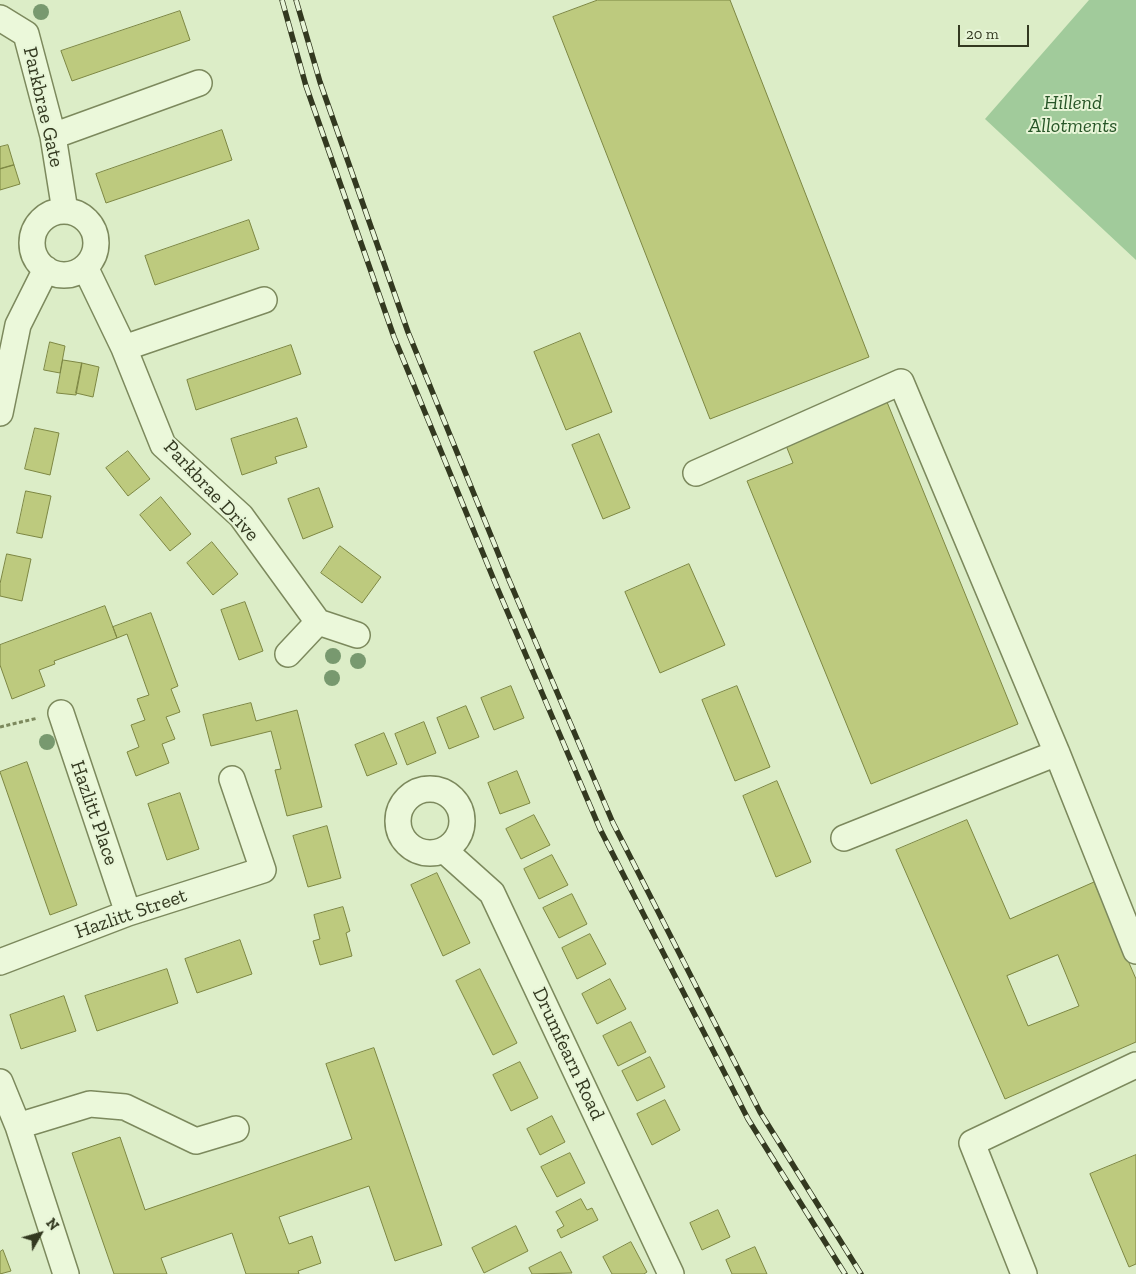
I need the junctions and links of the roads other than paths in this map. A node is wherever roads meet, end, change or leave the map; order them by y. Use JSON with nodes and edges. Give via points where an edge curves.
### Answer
{"nodes":[{"id":1,"x":0,"y":18,"type":"edge"},
{"id":2,"x":199,"y":83,"type":"dead end"},
{"id":3,"x":54,"y":136,"type":"junction"},
{"id":4,"x":65,"y":211,"type":"junction"},
{"id":5,"x":86,"y":267,"type":"junction"},
{"id":6,"x":46,"y":269,"type":"junction"},
{"id":7,"x":264,"y":300,"type":"dead end"},
{"id":8,"x":124,"y":348,"type":"junction"},
{"id":9,"x":0,"y":413,"type":"edge"},
{"id":10,"x":696,"y":473,"type":"dead end"},
{"id":11,"x":318,"y":622,"type":"junction"},
{"id":12,"x":358,"y":635,"type":"dead end"},
{"id":13,"x":288,"y":654,"type":"dead end"},
{"id":14,"x":60,"y":713,"type":"road end"},
{"id":15,"x":1057,"y":753,"type":"junction"},
{"id":16,"x":232,"y":779,"type":"dead end"},
{"id":17,"x":844,"y":838,"type":"dead end"},
{"id":18,"x":444,"y":850,"type":"dead end"},
{"id":19,"x":128,"y":913,"type":"junction"},
{"id":20,"x":1136,"y":951,"type":"edge"},
{"id":21,"x":0,"y":962,"type":"edge"},
{"id":22,"x":1136,"y":1065,"type":"edge"},
{"id":23,"x":0,"y":1082,"type":"edge"},
{"id":24,"x":18,"y":1126,"type":"junction"},
{"id":25,"x":236,"y":1129,"type":"dead end"},
{"id":26,"x":66,"y":1274,"type":"edge"},
{"id":27,"x":671,"y":1274,"type":"edge"},
{"id":28,"x":1024,"y":1274,"type":"edge"}],
"edges":[{"from":1,"to":3,"type":"street","name":"Parkbrae Gate","via":[[26,34]]},
{"from":2,"to":3,"type":"street"},
{"from":3,"to":4,"type":"street","name":"Parkbrae Gate"},
{"from":4,"to":5,"type":"street","via":[[85,218],[96,237],[96,248]]},
{"from":4,"to":6,"type":"street","via":[[46,217],[34,233],[34,253]]},
{"from":5,"to":6,"type":"street","via":[[66,275]]},
{"from":5,"to":8,"type":"street","name":"Parkbrae Drive"},
{"from":6,"to":9,"type":"street","via":[[18,325]]},
{"from":7,"to":8,"type":"street"},
{"from":8,"to":11,"type":"street","name":"Parkbrae Drive","via":[[163,444],[241,516]]},
{"from":10,"to":15,"type":"street","via":[[901,382]]},
{"from":11,"to":12,"type":"street"},
{"from":11,"to":13,"type":"street"},
{"from":14,"to":19,"type":"street","name":"Hazlitt Place"},
{"from":15,"to":17,"type":"street"},
{"from":15,"to":20,"type":"street"},
{"from":16,"to":19,"type":"street","name":"Hazlitt Street","via":[[263,870]]},
{"from":18,"to":27,"type":"street","name":"Drumfearn Road","via":[[492,893]]},
{"from":19,"to":21,"type":"street","name":"Hazlitt Street"},
{"from":22,"to":28,"type":"street","via":[[972,1143]]},
{"from":23,"to":24,"type":"street"},
{"from":24,"to":25,"type":"street","via":[[90,1104],[125,1107],[196,1142]]},
{"from":24,"to":26,"type":"street"}]}
